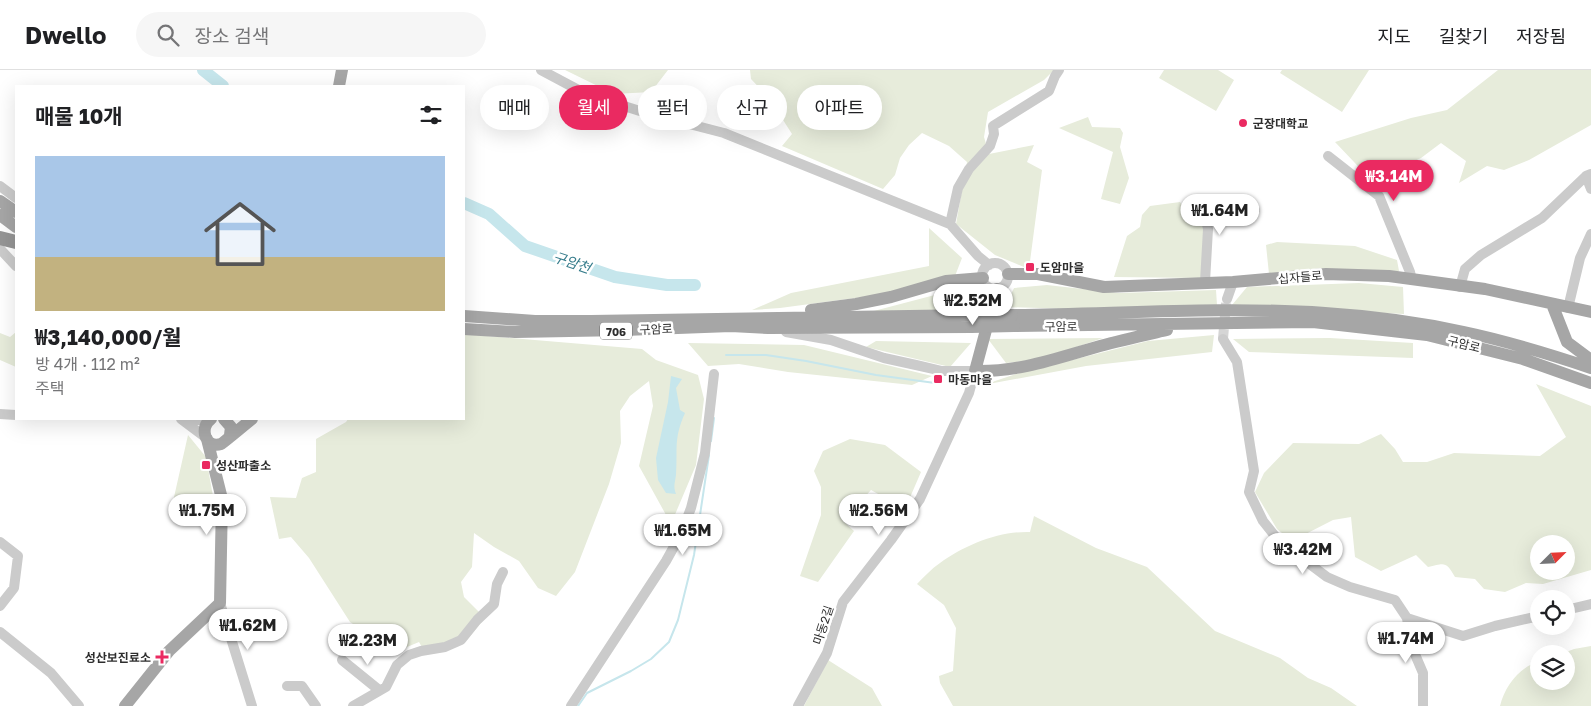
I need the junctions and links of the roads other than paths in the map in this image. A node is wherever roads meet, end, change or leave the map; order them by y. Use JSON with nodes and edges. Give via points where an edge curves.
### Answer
{"nodes":[{"id":1,"x":342,"y":70,"type":"edge"},
{"id":2,"x":541,"y":70,"type":"edge"},
{"id":3,"x":1060,"y":70,"type":"edge"},
{"id":4,"x":339,"y":85,"type":"edge"},
{"id":5,"x":1328,"y":156,"type":"dead end"},
{"id":6,"x":1588,"y":175,"type":"edge"},
{"id":7,"x":0,"y":186,"type":"edge"},
{"id":8,"x":1591,"y":189,"type":"edge"},
{"id":9,"x":15,"y":197,"type":"edge"},
{"id":10,"x":0,"y":201,"type":"edge"},
{"id":11,"x":1255,"y":210,"type":"dead end"},
{"id":12,"x":15,"y":211,"type":"edge"},
{"id":13,"x":0,"y":214,"type":"edge"},
{"id":14,"x":950,"y":224,"type":"junction"},
{"id":15,"x":15,"y":226,"type":"edge"},
{"id":16,"x":1591,"y":234,"type":"edge"},
{"id":17,"x":0,"y":238,"type":"edge"},
{"id":18,"x":15,"y":242,"type":"edge"},
{"id":19,"x":0,"y":249,"type":"edge"},
{"id":20,"x":15,"y":265,"type":"edge"},
{"id":21,"x":989,"y":265,"type":"junction"},
{"id":22,"x":1008,"y":274,"type":"junction"},
{"id":23,"x":982,"y":278,"type":"junction"},
{"id":24,"x":1412,"y":280,"type":"junction"},
{"id":25,"x":1205,"y":282,"type":"junction"},
{"id":26,"x":1233,"y":282,"type":"junction"},
{"id":27,"x":1460,"y":287,"type":"junction"},
{"id":28,"x":997,"y":289,"type":"junction"},
{"id":29,"x":1226,"y":299,"type":"tunnel mouth"},
{"id":30,"x":1552,"y":304,"type":"junction"},
{"id":31,"x":1568,"y":308,"type":"junction"},
{"id":32,"x":1591,"y":312,"type":"edge"},
{"id":33,"x":465,"y":316,"type":"edge"},
{"id":34,"x":717,"y":318,"type":"junction"},
{"id":35,"x":973,"y":321,"type":"junction"},
{"id":36,"x":1013,"y":321,"type":"junction"},
{"id":37,"x":1189,"y":324,"type":"junction"},
{"id":38,"x":465,"y":328,"type":"edge"},
{"id":39,"x":768,"y":328,"type":"junction"},
{"id":40,"x":1223,"y":338,"type":"tunnel mouth"},
{"id":41,"x":1591,"y":360,"type":"edge"},
{"id":42,"x":1591,"y":368,"type":"edge"},
{"id":43,"x":975,"y":371,"type":"junction"},
{"id":44,"x":714,"y":374,"type":"dead end"},
{"id":45,"x":1591,"y":383,"type":"edge"},
{"id":46,"x":0,"y":414,"type":"edge"},
{"id":47,"x":15,"y":415,"type":"edge"},
{"id":48,"x":182,"y":420,"type":"edge"},
{"id":49,"x":210,"y":420,"type":"edge"},
{"id":50,"x":225,"y":420,"type":"edge"},
{"id":51,"x":250,"y":420,"type":"edge"},
{"id":52,"x":206,"y":438,"type":"junction"},
{"id":53,"x":226,"y":439,"type":"junction"},
{"id":54,"x":213,"y":467,"type":"junction"},
{"id":55,"x":0,"y":542,"type":"edge"},
{"id":56,"x":503,"y":572,"type":"dead end"},
{"id":57,"x":220,"y":603,"type":"junction"},
{"id":58,"x":1591,"y":604,"type":"edge"},
{"id":59,"x":0,"y":606,"type":"edge"},
{"id":60,"x":1575,"y":608,"type":"edge"},
{"id":61,"x":1406,"y":618,"type":"junction"},
{"id":62,"x":1530,"y":618,"type":"edge"},
{"id":63,"x":0,"y":632,"type":"edge"},
{"id":64,"x":342,"y":660,"type":"dead end"},
{"id":65,"x":288,"y":686,"type":"dead end"},
{"id":66,"x":379,"y":690,"type":"junction"},
{"id":67,"x":78,"y":706,"type":"edge"},
{"id":68,"x":125,"y":706,"type":"edge"},
{"id":69,"x":252,"y":706,"type":"edge"},
{"id":70,"x":316,"y":706,"type":"edge"},
{"id":71,"x":353,"y":706,"type":"edge"},
{"id":72,"x":571,"y":706,"type":"edge"},
{"id":73,"x":798,"y":706,"type":"edge"},
{"id":74,"x":1423,"y":706,"type":"edge"}],
"edges":[{"from":1,"to":4,"type":"main road"},
{"from":2,"to":14,"type":"street","via":[[586,94],[724,133]]},
{"from":3,"to":14,"type":"street","via":[[1049,92],[992,126],[994,134],[990,146],[969,169],[958,188]]},
{"from":5,"to":24,"type":"street","via":[[1379,196]]},
{"from":6,"to":8,"type":"street"},
{"from":6,"to":27,"type":"street","via":[[1542,218],[1481,255],[1465,269]]},
{"from":7,"to":9,"type":"street"},
{"from":10,"to":12,"type":"main road"},
{"from":11,"to":25,"type":"street","via":[[1205,215],[1208,229]]},
{"from":13,"to":15,"type":"main road"},
{"from":14,"to":21,"type":"street"},
{"from":16,"to":31,"type":"street","via":[[1580,258]]},
{"from":17,"to":18,"type":"highway"},
{"from":19,"to":20,"type":"street"},
{"from":21,"to":22,"type":"street","via":[[1001,265]]},
{"from":21,"to":23,"type":"street"},
{"from":22,"to":25,"type":"main road","name":"십자들로","via":[[1038,274],[1104,287]]},
{"from":22,"to":28,"type":"street","via":[[1006,282]]},
{"from":23,"to":28,"type":"street","via":[[989,288]]},
{"from":23,"to":34,"type":"main road","number":"706","via":[[946,281],[856,304]]},
{"from":24,"to":26,"type":"main road","name":"십자들로","via":[[1326,274]]},
{"from":24,"to":27,"type":"main road","name":"십자들로"},
{"from":25,"to":26,"type":"main road","name":"십자들로"},
{"from":26,"to":29,"type":"street"},
{"from":27,"to":30,"type":"main road","name":"십자들로"},
{"from":28,"to":43,"type":"main road"},
{"from":30,"to":31,"type":"main road","name":"십자들로"},
{"from":30,"to":41,"type":"main road","via":[[1567,342]]},
{"from":31,"to":32,"type":"main road","name":"십자들로"},
{"from":33,"to":34,"type":"main road","name":"구암로","number":"706","via":[[535,321]]},
{"from":34,"to":35,"type":"main road","name":"구암로"},
{"from":35,"to":36,"type":"main road","name":"구암로","bridge":true},
{"from":35,"to":39,"type":"main road","name":"구암로"},
{"from":36,"to":37,"type":"main road","name":"구암로"},
{"from":36,"to":42,"type":"main road","name":"구암로","via":[[1205,310],[1324,313],[1403,321],[1466,332]]},
{"from":37,"to":43,"type":"main road","via":[[1044,362],[998,371]]},
{"from":37,"to":45,"type":"main road","name":"구암로","via":[[1313,322],[1428,335],[1523,359]]},
{"from":38,"to":39,"type":"main road","name":"구암로","number":"706","via":[[515,332],[731,326]]},
{"from":39,"to":43,"type":"street","number":"706","via":[[831,340],[916,365]]},
{"from":40,"to":61,"type":"street","via":[[1237,362],[1254,471],[1249,492],[1263,521],[1279,541],[1327,577],[1395,600]]},
{"from":43,"to":73,"type":"street","name":"마동2길","via":[[969,393],[920,499],[843,602],[827,653]]},
{"from":44,"to":72,"type":"street","via":[[705,453],[681,534]]},
{"from":46,"to":47,"type":"street"},
{"from":48,"to":52,"type":"street"},
{"from":49,"to":52,"type":"main road","via":[[205,426]]},
{"from":50,"to":53,"type":"main road","via":[[230,427]]},
{"from":51,"to":53,"type":"main road"},
{"from":52,"to":53,"type":"main road","via":[[214,444]]},
{"from":52,"to":54,"type":"main road"},
{"from":53,"to":54,"type":"main road"},
{"from":54,"to":57,"type":"main road","via":[[222,499]]},
{"from":55,"to":59,"type":"street","via":[[18,556],[14,588]]},
{"from":56,"to":66,"type":"street","via":[[497,584],[494,604],[461,640],[409,656],[397,665],[386,687]]},
{"from":57,"to":68,"type":"main road","via":[[169,651]]},
{"from":57,"to":69,"type":"street"},
{"from":58,"to":60,"type":"street"},
{"from":61,"to":62,"type":"street","via":[[1463,636]]},
{"from":61,"to":74,"type":"street","via":[[1423,673]]},
{"from":63,"to":67,"type":"street","via":[[51,672]]},
{"from":64,"to":66,"type":"street"},
{"from":65,"to":70,"type":"street","via":[[302,686]]},
{"from":66,"to":71,"type":"street"}]}
